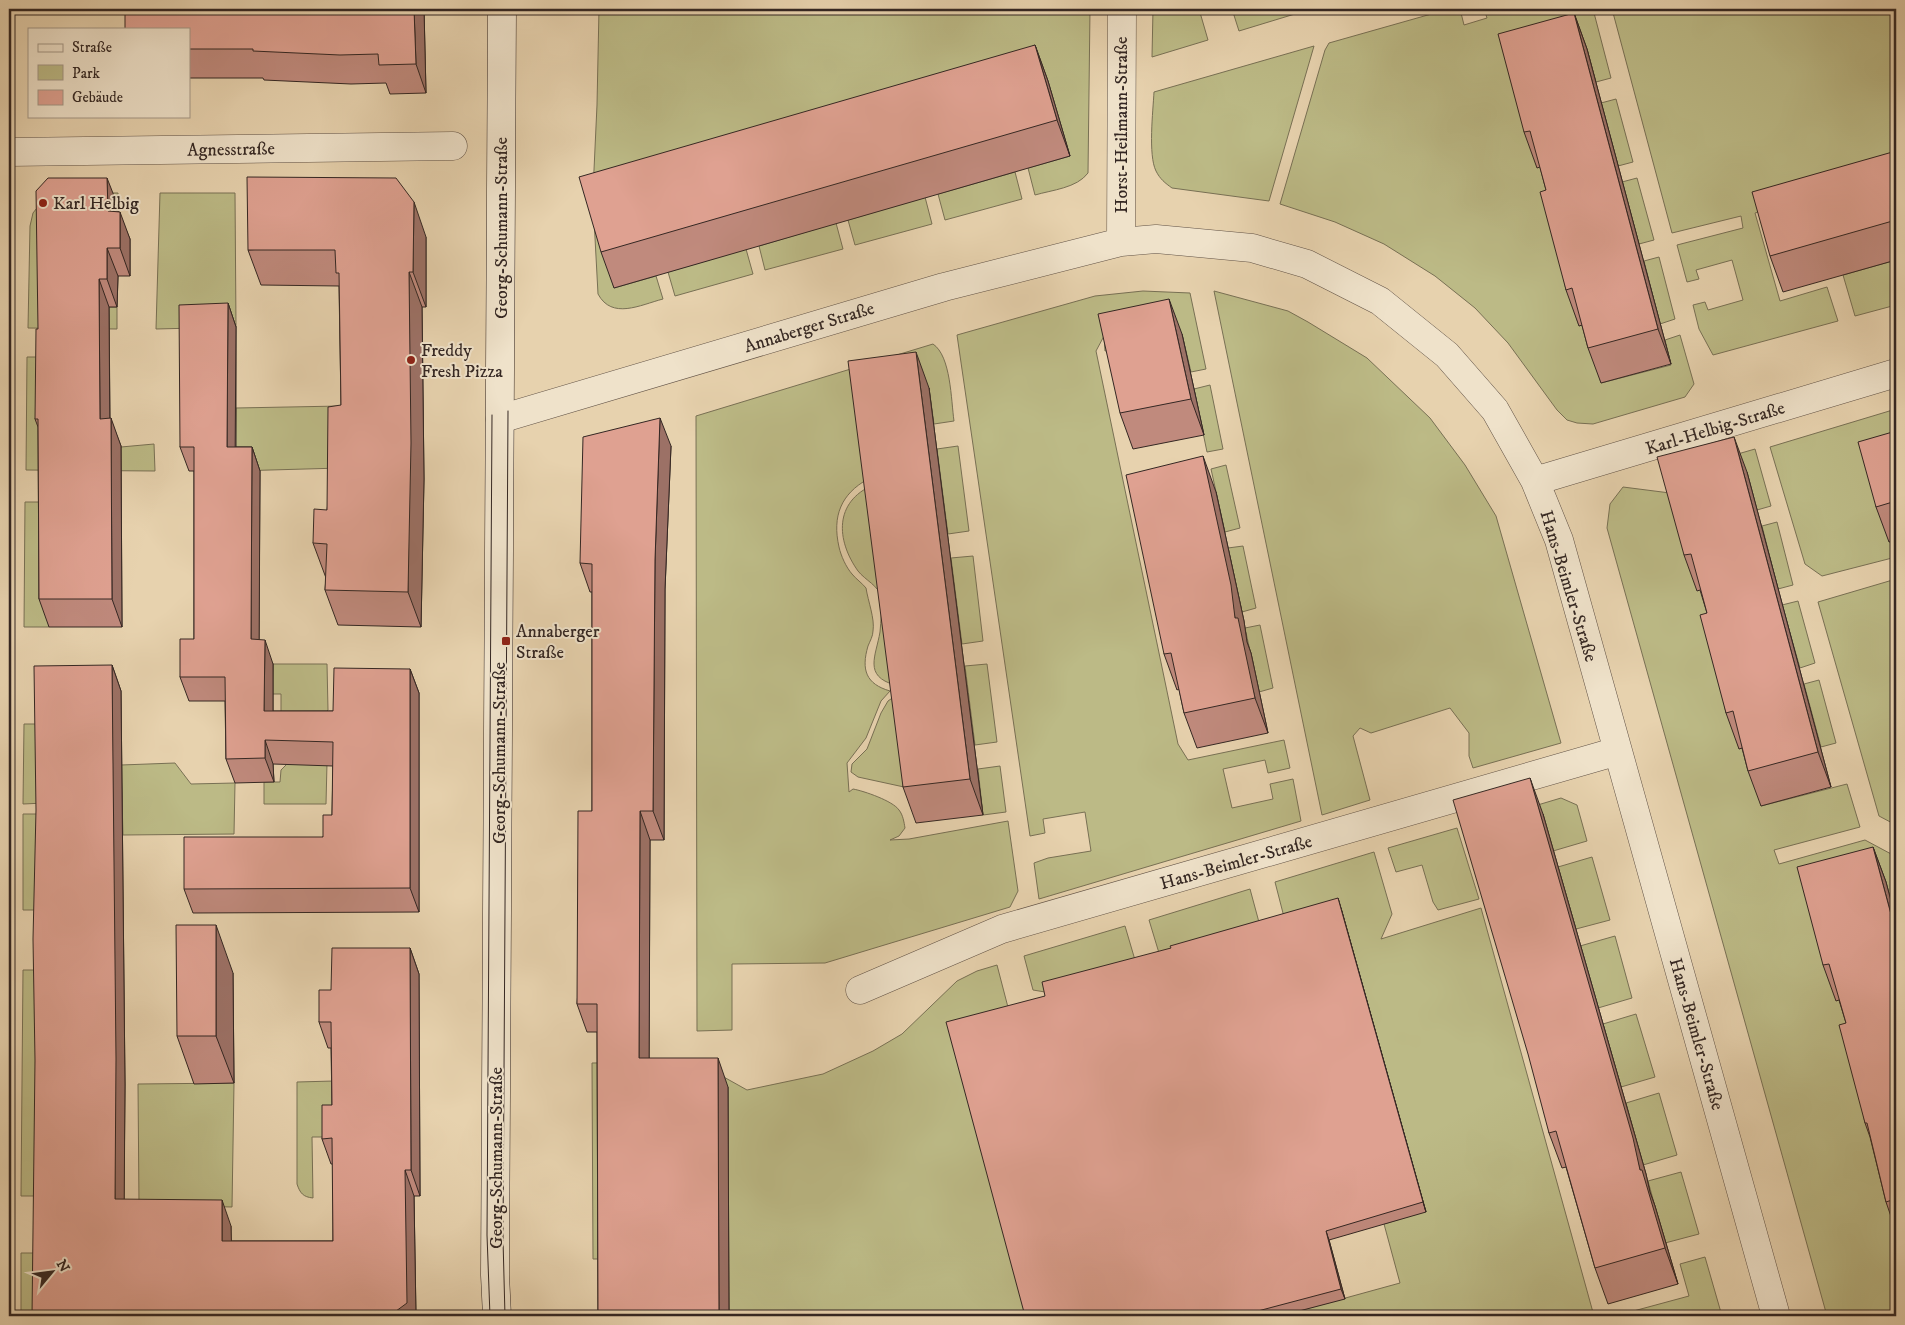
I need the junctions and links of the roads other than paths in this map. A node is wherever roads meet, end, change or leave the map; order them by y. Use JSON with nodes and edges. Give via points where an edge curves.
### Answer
{"nodes":[{"id":1,"x":502,"y":9,"type":"edge"},
{"id":2,"x":1122,"y":9,"type":"edge"},
{"id":3,"x":453,"y":146,"type":"dead end"},
{"id":4,"x":9,"y":152,"type":"edge"},
{"id":5,"x":1121,"y":242,"type":"junction"},
{"id":6,"x":1896,"y":373,"type":"edge"},
{"id":7,"x":500,"y":420,"type":"junction"},
{"id":8,"x":1535,"y":482,"type":"junction"},
{"id":9,"x":1618,"y":751,"type":"junction"},
{"id":10,"x":860,"y":990,"type":"dead end"},
{"id":11,"x":496,"y":1316,"type":"edge"},
{"id":12,"x":1776,"y":1316,"type":"edge"}],
"edges":[{"from":1,"to":7,"type":"street","name":"Georg-Schumann-Straße"},
{"from":2,"to":5,"type":"street","name":"Horst-Heilmann-Straße"},
{"from":3,"to":4,"type":"street","name":"Agnesstraße"},
{"from":5,"to":7,"type":"street","name":"Annaberger Straße","via":[[944,287]]},
{"from":5,"to":8,"type":"street","name":"Hans-Beimler-Straße","via":[[1156,239],[1252,248],[1307,264],[1380,301],[1447,355],[1495,410]]},
{"from":6,"to":8,"type":"street","name":"Karl-Helbig-Straße"},
{"from":7,"to":11,"type":"street","name":"Georg-Schumann-Straße"},
{"from":8,"to":9,"type":"street","name":"Hans-Beimler-Straße","via":[[1559,540]]},
{"from":9,"to":10,"type":"street","name":"Hans-Beimler-Straße","via":[[1002,929]]},
{"from":9,"to":12,"type":"street","name":"Hans-Beimler-Straße"}]}
